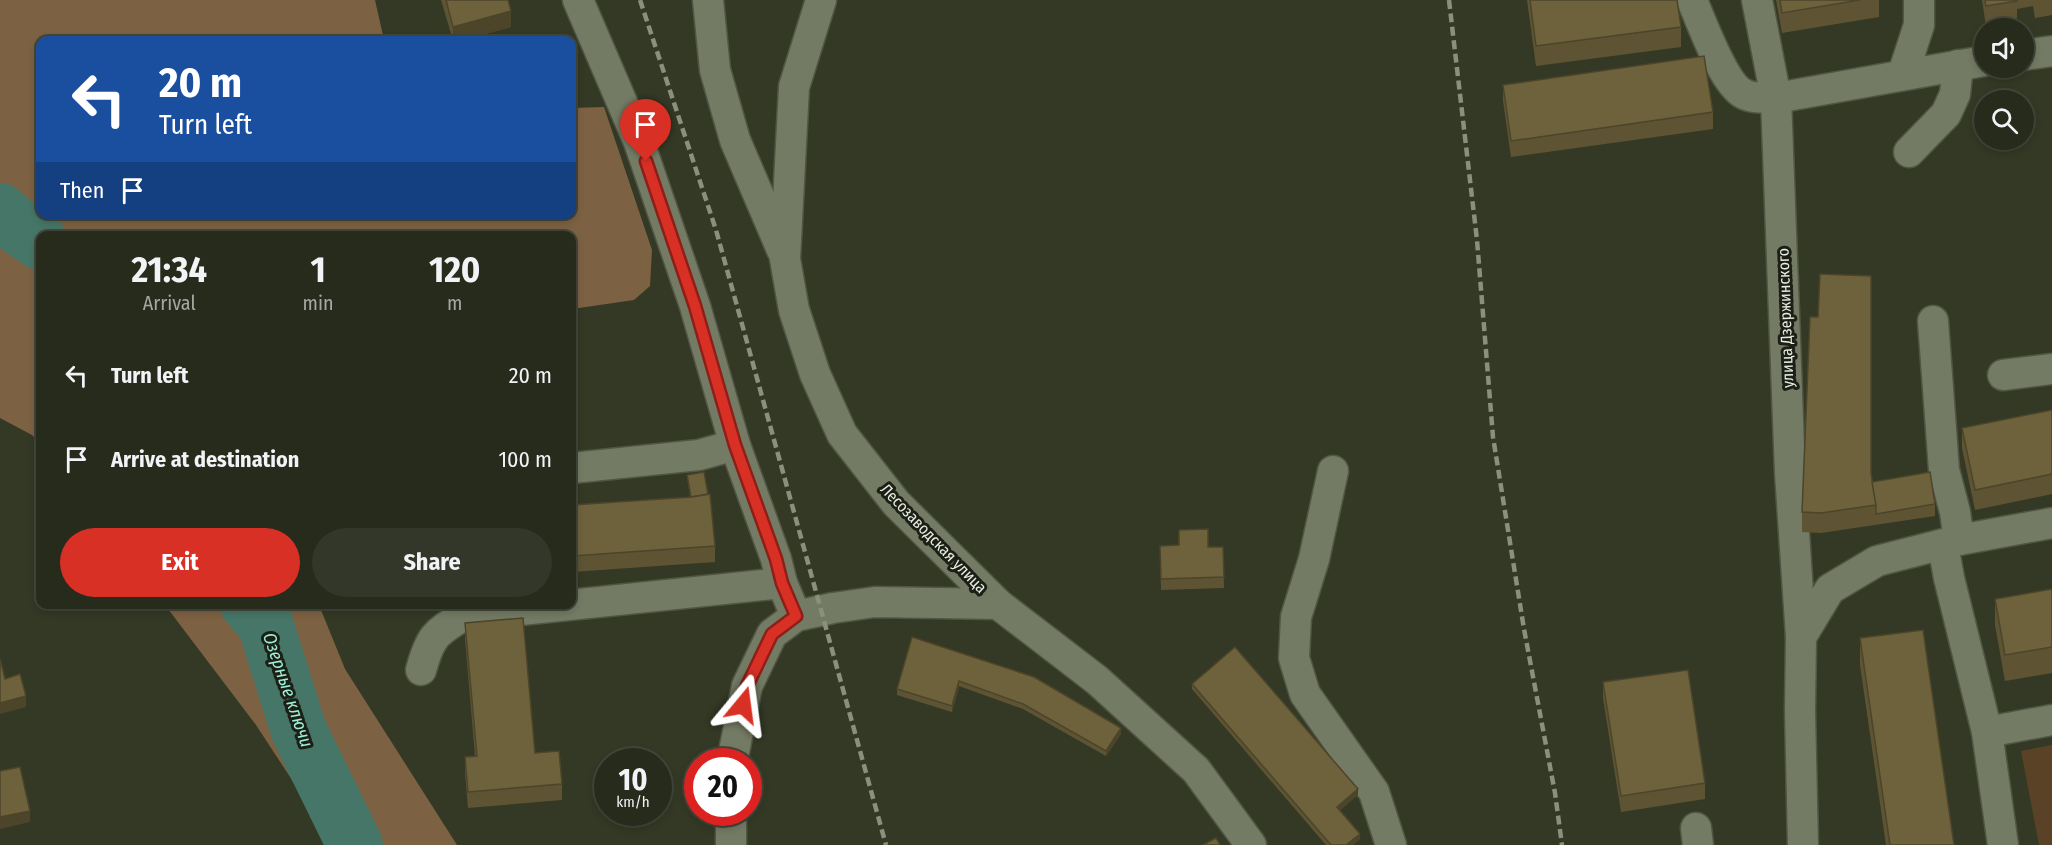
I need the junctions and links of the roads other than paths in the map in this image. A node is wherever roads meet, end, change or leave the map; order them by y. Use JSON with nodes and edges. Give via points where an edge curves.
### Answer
{"nodes":[{"id":1,"x":578,"y":0,"type":"edge"},
{"id":2,"x":708,"y":0,"type":"edge"},
{"id":3,"x":821,"y":0,"type":"edge"},
{"id":4,"x":1692,"y":0,"type":"edge"},
{"id":5,"x":1757,"y":0,"type":"edge"},
{"id":6,"x":1919,"y":0,"type":"edge"},
{"id":7,"x":2052,"y":51,"type":"edge"},
{"id":8,"x":2034,"y":54,"type":"edge"},
{"id":9,"x":1971,"y":63,"type":"edge"},
{"id":10,"x":1903,"y":74,"type":"junction"},
{"id":11,"x":1776,"y":98,"type":"junction"},
{"id":12,"x":1909,"y":153,"type":"dead end"},
{"id":13,"x":785,"y":259,"type":"junction"},
{"id":14,"x":1933,"y":321,"type":"dead end"},
{"id":15,"x":2052,"y":369,"type":"edge"},
{"id":16,"x":2003,"y":375,"type":"dead end"},
{"id":17,"x":735,"y":445,"type":"junction"},
{"id":18,"x":576,"y":468,"type":"edge"},
{"id":19,"x":1333,"y":471,"type":"dead end"},
{"id":20,"x":2052,"y":523,"type":"edge"},
{"id":21,"x":1951,"y":542,"type":"junction"},
{"id":22,"x":782,"y":583,"type":"junction"},
{"id":23,"x":576,"y":604,"type":"edge"},
{"id":24,"x":998,"y":604,"type":"junction"},
{"id":25,"x":531,"y":609,"type":"edge"},
{"id":26,"x":796,"y":616,"type":"junction"},
{"id":27,"x":1801,"y":637,"type":"junction"},
{"id":28,"x":421,"y":670,"type":"dead end"},
{"id":29,"x":2052,"y":720,"type":"edge"},
{"id":30,"x":1988,"y":732,"type":"junction"},
{"id":31,"x":735,"y":748,"type":"edge"},
{"id":32,"x":731,"y":826,"type":"edge"},
{"id":33,"x":731,"y":845,"type":"edge"},
{"id":34,"x":1251,"y":845,"type":"edge"},
{"id":35,"x":1391,"y":845,"type":"edge"},
{"id":36,"x":1803,"y":845,"type":"edge"},
{"id":37,"x":2003,"y":845,"type":"edge"}],
"edges":[{"from":1,"to":17,"type":"street","via":[[639,142],[695,306]]},
{"from":2,"to":13,"type":"street","via":[[715,70],[735,140]]},
{"from":3,"to":13,"type":"street","name":"Лесозаводская улица","via":[[795,87]]},
{"from":4,"to":11,"type":"street","via":[[1729,79],[1742,94]]},
{"from":5,"to":11,"type":"street","name":"улица Дзержинского"},
{"from":6,"to":10,"type":"street","via":[[1919,25]]},
{"from":7,"to":8,"type":"street"},
{"from":9,"to":10,"type":"street"},
{"from":9,"to":12,"type":"street","via":[[1946,114]]},
{"from":10,"to":11,"type":"street"},
{"from":11,"to":27,"type":"street","name":"улица Дзержинского","via":[[1790,473]]},
{"from":13,"to":24,"type":"street","name":"Лесозаводская улица","via":[[794,310],[815,374],[842,434],[896,502]]},
{"from":14,"to":21,"type":"street","via":[[1944,470],[1955,512]]},
{"from":15,"to":16,"type":"street"},
{"from":17,"to":18,"type":"street","via":[[699,455]]},
{"from":17,"to":22,"type":"street"},
{"from":19,"to":35,"type":"street","via":[[1314,560],[1296,617],[1294,658],[1305,694],[1374,792]]},
{"from":20,"to":21,"type":"street"},
{"from":21,"to":27,"type":"street","via":[[1876,561],[1830,589]]},
{"from":21,"to":30,"type":"street","via":[[1949,578]]},
{"from":22,"to":23,"type":"street"},
{"from":22,"to":26,"type":"street"},
{"from":24,"to":26,"type":"street","via":[[875,602]]},
{"from":24,"to":34,"type":"street","name":"Лесозаводская улица","via":[[1097,680],[1196,770]]},
{"from":25,"to":28,"type":"street","via":[[463,616],[440,630],[428,646]]},
{"from":26,"to":31,"type":"street","via":[[772,634],[747,686]]},
{"from":27,"to":36,"type":"street","name":"улица Дзержинского"},
{"from":29,"to":30,"type":"street"},
{"from":30,"to":37,"type":"street"},
{"from":32,"to":33,"type":"street"}]}
